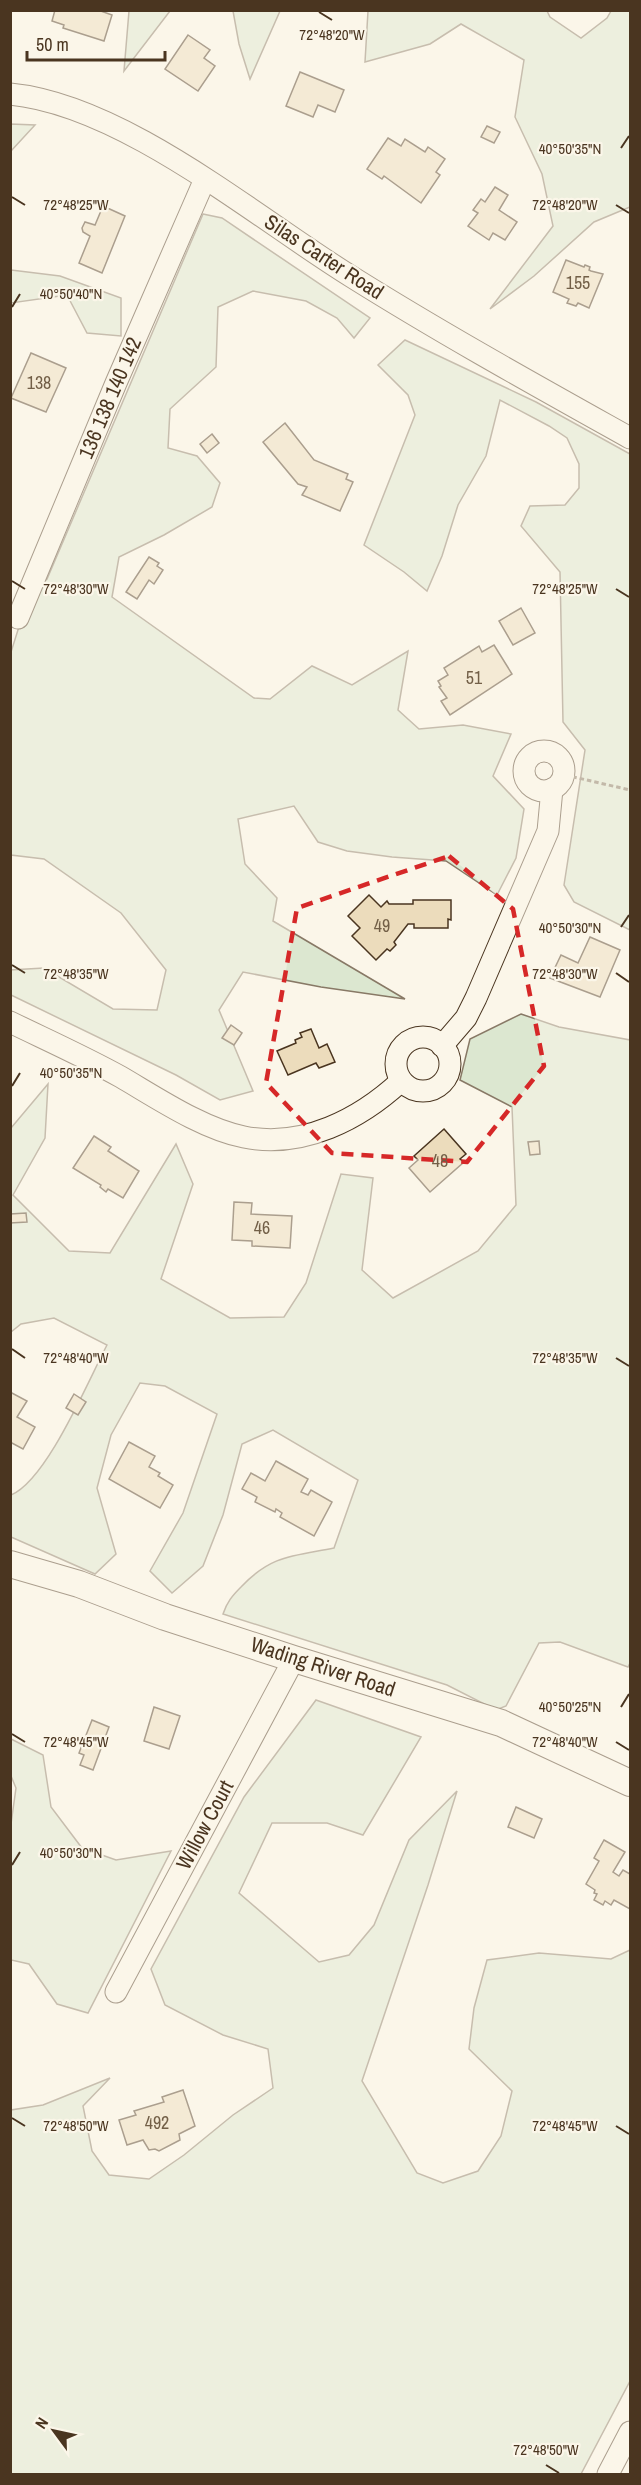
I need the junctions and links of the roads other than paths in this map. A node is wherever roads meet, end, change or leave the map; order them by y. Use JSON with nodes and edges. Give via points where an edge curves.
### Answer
{"nodes":[{"id":1,"x":10,"y":94,"type":"edge"},
{"id":2,"x":205,"y":179,"type":"junction"},
{"id":3,"x":630,"y":438,"type":"edge"},
{"id":4,"x":18,"y":618,"type":"dead end"},
{"id":5,"x":558,"y":782,"type":"road end"},
{"id":6,"x":10,"y":1022,"type":"edge"},
{"id":7,"x":442,"y":1046,"type":"junction"},
{"id":8,"x":401,"y":1081,"type":"junction"},
{"id":9,"x":10,"y":1564,"type":"edge"},
{"id":10,"x":294,"y":1659,"type":"junction"},
{"id":11,"x":630,"y":1783,"type":"edge"},
{"id":12,"x":116,"y":1992,"type":"dead end"},
{"id":13,"x":630,"y":2432,"type":"edge"},
{"id":14,"x":609,"y":2475,"type":"edge"}],
"edges":[{"from":1,"to":2,"type":"street","name":"Silas Carter Road","via":[[65,105],[130,135]]},
{"from":2,"to":3,"type":"street","name":"Silas Carter Road","via":[[351,276]]},
{"from":2,"to":4,"type":"street","name":"136 138 140 142"},
{"from":5,"to":7,"type":"street","via":[[548,831],[476,998],[466,1018]]},
{"from":6,"to":8,"type":"street","via":[[173,1107],[243,1137],[305,1136],[330,1129],[383,1098]]},
{"from":7,"to":8,"type":"street","via":[[423,1037],[407,1042],[397,1056]]},
{"from":7,"to":8,"type":"street","via":[[449,1067],[441,1083],[416,1090]]},
{"from":9,"to":10,"type":"main road","name":"Wading River Road"},
{"from":10,"to":11,"type":"main road","name":"Wading River Road","via":[[501,1723]]},
{"from":10,"to":12,"type":"street","name":"Willow Court"},
{"from":13,"to":14,"type":"street"}]}
